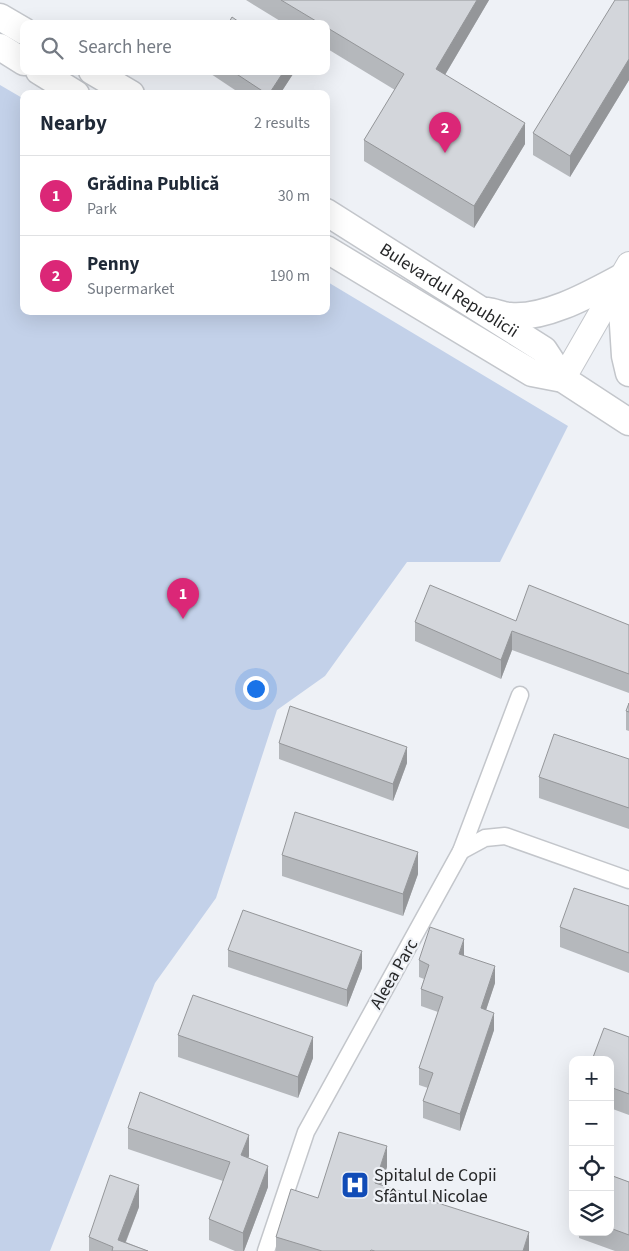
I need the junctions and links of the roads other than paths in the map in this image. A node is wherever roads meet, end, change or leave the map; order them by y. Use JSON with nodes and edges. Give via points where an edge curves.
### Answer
{"nodes":[{"id":1,"x":0,"y":17,"type":"edge"},
{"id":2,"x":20,"y":29,"type":"edge"},
{"id":3,"x":0,"y":47,"type":"edge"},
{"id":4,"x":20,"y":60,"type":"edge"},
{"id":5,"x":45,"y":75,"type":"edge"},
{"id":6,"x":99,"y":75,"type":"edge"},
{"id":7,"x":70,"y":90,"type":"edge"},
{"id":8,"x":124,"y":90,"type":"edge"},
{"id":9,"x":330,"y":215,"type":"edge"},
{"id":10,"x":330,"y":251,"type":"edge"},
{"id":11,"x":625,"y":271,"type":"edge"},
{"id":12,"x":477,"y":308,"type":"junction"},
{"id":13,"x":629,"y":374,"type":"edge"},
{"id":14,"x":563,"y":379,"type":"junction"},
{"id":15,"x":629,"y":422,"type":"edge"},
{"id":16,"x":520,"y":695,"type":"dead end"},
{"id":17,"x":461,"y":851,"type":"junction"},
{"id":18,"x":629,"y":880,"type":"edge"},
{"id":19,"x":266,"y":1251,"type":"edge"}],
"edges":[{"from":1,"to":2,"type":"main road"},
{"from":3,"to":4,"type":"main road"},
{"from":5,"to":7,"type":"main road"},
{"from":6,"to":8,"type":"main road"},
{"from":9,"to":12,"type":"main road","name":"Bulevardul Republicii"},
{"from":10,"to":14,"type":"main road","name":"Bulevardul Republicii","via":[[532,373]]},
{"from":11,"to":12,"type":"main road","via":[[571,303],[541,312],[510,316]]},
{"from":11,"to":13,"type":"main road","via":[[625,356]]},
{"from":11,"to":14,"type":"main road"},
{"from":12,"to":14,"type":"main road","name":"Bulevardul Republicii","via":[[544,350]]},
{"from":14,"to":15,"type":"main road","name":"Bulevardul Republicii"},
{"from":16,"to":17,"type":"street","name":"Aleea Parc"},
{"from":17,"to":18,"type":"street","via":[[485,838],[505,836]]},
{"from":17,"to":19,"type":"street","name":"Aleea Parc","via":[[306,1132]]}]}
